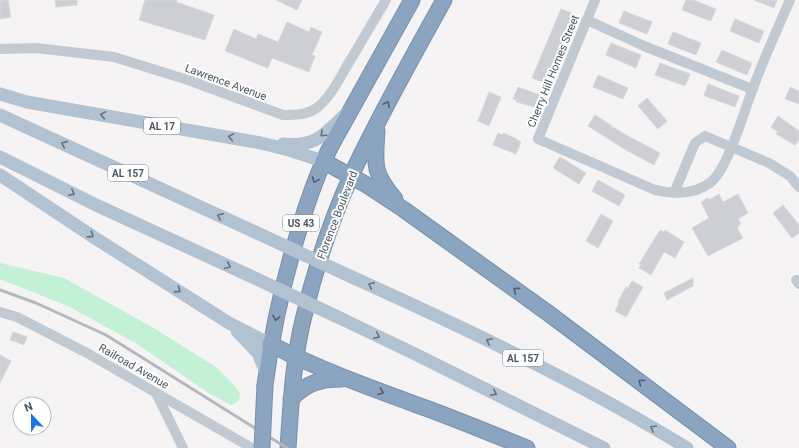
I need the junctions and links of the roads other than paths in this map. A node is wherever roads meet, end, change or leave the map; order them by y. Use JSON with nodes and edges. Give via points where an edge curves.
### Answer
{"nodes":[{"id":1,"x":386,"y":0,"type":"edge"},
{"id":2,"x":412,"y":0,"type":"edge"},
{"id":3,"x":444,"y":0,"type":"edge"},
{"id":4,"x":595,"y":0,"type":"edge"},
{"id":5,"x":790,"y":0,"type":"edge"},
{"id":6,"x":587,"y":20,"type":"junction"},
{"id":7,"x":0,"y":49,"type":"edge"},
{"id":8,"x":752,"y":89,"type":"junction"},
{"id":9,"x":0,"y":94,"type":"edge"},
{"id":10,"x":352,"y":108,"type":"junction"},
{"id":11,"x":0,"y":115,"type":"edge"},
{"id":12,"x":378,"y":121,"type":"junction"},
{"id":13,"x":261,"y":143,"type":"junction"},
{"id":14,"x":731,"y":146,"type":"junction"},
{"id":15,"x":0,"y":157,"type":"edge"},
{"id":16,"x":323,"y":162,"type":"junction"},
{"id":17,"x":0,"y":175,"type":"edge"},
{"id":18,"x":351,"y":177,"type":"junction"},
{"id":19,"x":799,"y":187,"type":"edge"},
{"id":20,"x":674,"y":193,"type":"junction"},
{"id":21,"x":403,"y":209,"type":"junction"},
{"id":22,"x":0,"y":312,"type":"edge"},
{"id":23,"x":229,"y":323,"type":"junction"},
{"id":24,"x":270,"y":344,"type":"junction"},
{"id":25,"x":296,"y":357,"type":"junction"},
{"id":26,"x":345,"y":378,"type":"junction"},
{"id":27,"x":266,"y":380,"type":"junction"},
{"id":28,"x":156,"y":393,"type":"junction"},
{"id":29,"x":291,"y":401,"type":"junction"},
{"id":30,"x":183,"y":448,"type":"edge"},
{"id":31,"x":252,"y":448,"type":"edge"},
{"id":32,"x":262,"y":448,"type":"edge"},
{"id":33,"x":288,"y":448,"type":"edge"},
{"id":34,"x":527,"y":448,"type":"edge"},
{"id":35,"x":604,"y":448,"type":"edge"},
{"id":36,"x":687,"y":448,"type":"edge"},
{"id":37,"x":728,"y":448,"type":"edge"}],
"edges":[{"from":1,"to":7,"type":"street","name":"Lawrence Avenue","via":[[327,97],[318,107],[296,115],[283,115],[188,80],[114,57],[36,48]]},
{"from":2,"to":10,"type":"highway","number":"US 43"},
{"from":12,"to":3,"type":"highway","name":"Florence Boulevard","number":"US 43","one_way":true},
{"from":4,"to":6,"type":"street","name":"Cherry Hill Homes Street"},
{"from":5,"to":8,"type":"street","name":"Cherry Hill Homes Street"},
{"from":6,"to":8,"type":"street"},
{"from":6,"to":20,"type":"street","name":"Cherry Hill Homes Street","via":[[538,139],[655,190]]},
{"from":8,"to":14,"type":"street","name":"Cherry Hill Homes Street"},
{"from":13,"to":9,"type":"main road","number":"AL 17","one_way":true,"via":[[27,102]]},
{"from":10,"to":13,"type":"main road","one_way":true,"via":[[320,138],[307,144]]},
{"from":10,"to":16,"type":"highway","number":"US 43"},
{"from":36,"to":11,"type":"main road","number":"AL 157","one_way":true,"bridge":true,"via":[[456,324]]},
{"from":12,"to":18,"type":"highway","name":"Florence Boulevard","number":"US 43"},
{"from":12,"to":21,"type":"highway","via":[[375,164],[377,173],[385,188]]},
{"from":13,"to":16,"type":"main road","number":"AL 17"},
{"from":14,"to":19,"type":"street","via":[[769,163],[790,176]]},
{"from":14,"to":20,"type":"street","name":"Cherry Hill Homes Street","via":[[719,174],[710,183],[684,193]]},
{"from":14,"to":20,"type":"street","via":[[705,136],[695,143]]},
{"from":15,"to":35,"type":"main road","one_way":true,"bridge":true,"via":[[96,205],[422,357]]},
{"from":16,"to":18,"type":"highway","number":"AL 17"},
{"from":16,"to":24,"type":"highway","number":"US 43","one_way":true,"via":[[311,191],[286,271]]},
{"from":17,"to":23,"type":"main road","one_way":true},
{"from":18,"to":21,"type":"highway"},
{"from":18,"to":25,"type":"highway","name":"Florence Boulevard","number":"US 43","via":[[313,281]]},
{"from":37,"to":21,"type":"highway","one_way":true,"via":[[554,317]]},
{"from":22,"to":28,"type":"street","name":"Railroad Avenue","via":[[17,317],[87,353]]},
{"from":23,"to":24,"type":"main road"},
{"from":23,"to":27,"type":"main road","via":[[258,354]]},
{"from":24,"to":25,"type":"highway"},
{"from":24,"to":27,"type":"highway","number":"US 43"},
{"from":25,"to":26,"type":"highway"},
{"from":25,"to":29,"type":"highway","name":"Florence Boulevard","number":"US 43"},
{"from":26,"to":29,"type":"highway","via":[[325,379],[311,384],[298,391]]},
{"from":26,"to":34,"type":"highway","one_way":true},
{"from":27,"to":32,"type":"highway","number":"US 43","bridge":true},
{"from":28,"to":30,"type":"street"},
{"from":28,"to":31,"type":"street","name":"Railroad Avenue"},
{"from":29,"to":33,"type":"highway","name":"Florence Boulevard","number":"US 43"}]}
